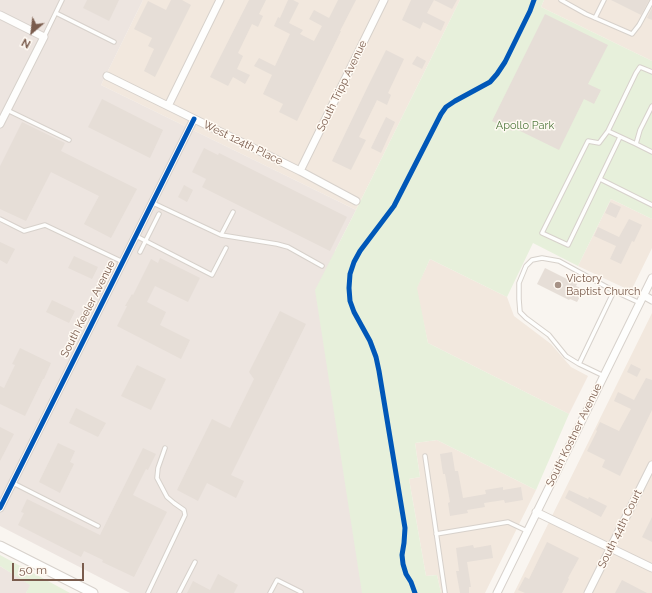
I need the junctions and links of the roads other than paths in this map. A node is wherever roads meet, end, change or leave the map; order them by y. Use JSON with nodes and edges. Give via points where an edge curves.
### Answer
{"nodes":[{"id":1,"x":62,"y":0,"type":"edge"},
{"id":2,"x":220,"y":0,"type":"edge"},
{"id":3,"x":384,"y":0,"type":"edge"},
{"id":4,"x":561,"y":0,"type":"edge"},
{"id":5,"x":604,"y":0,"type":"edge"},
{"id":6,"x":652,"y":1,"type":"edge"},
{"id":7,"x":56,"y":12,"type":"junction"},
{"id":8,"x":0,"y":15,"type":"edge"},
{"id":9,"x":595,"y":18,"type":"junction"},
{"id":10,"x":44,"y":37,"type":"junction"},
{"id":11,"x":114,"y":42,"type":"dead end"},
{"id":12,"x":652,"y":72,"type":"edge"},
{"id":13,"x":107,"y":76,"type":"dead end"},
{"id":14,"x":168,"y":106,"type":"junction"},
{"id":15,"x":652,"y":106,"type":"edge"},
{"id":16,"x":7,"y":110,"type":"junction"},
{"id":17,"x":194,"y":119,"type":"junction"},
{"id":18,"x":0,"y":124,"type":"edge"},
{"id":19,"x":608,"y":131,"type":"junction"},
{"id":20,"x":620,"y":137,"type":"junction"},
{"id":21,"x":69,"y":140,"type":"dead end"},
{"id":22,"x":636,"y":144,"type":"junction"},
{"id":23,"x":652,"y":152,"type":"edge"},
{"id":24,"x":300,"y":172,"type":"junction"},
{"id":25,"x":600,"y":179,"type":"junction"},
{"id":26,"x":356,"y":201,"type":"dead end"},
{"id":27,"x":153,"y":203,"type":"junction"},
{"id":28,"x":652,"y":205,"type":"edge"},
{"id":29,"x":233,"y":212,"type":"dead end"},
{"id":30,"x":159,"y":214,"type":"dead end"},
{"id":31,"x":0,"y":219,"type":"edge"},
{"id":32,"x":221,"y":235,"type":"junction"},
{"id":33,"x":136,"y":236,"type":"junction"},
{"id":34,"x":146,"y":240,"type":"junction"},
{"id":35,"x":226,"y":248,"type":"dead end"},
{"id":36,"x":140,"y":252,"type":"dead end"},
{"id":37,"x":123,"y":262,"type":"junction"},
{"id":38,"x":322,"y":266,"type":"dead end"},
{"id":39,"x":652,"y":278,"type":"edge"},
{"id":40,"x":614,"y":291,"type":"junction"},
{"id":41,"x":643,"y":295,"type":"junction"},
{"id":42,"x":652,"y":300,"type":"edge"},
{"id":43,"x":640,"y":303,"type":"junction"},
{"id":44,"x":579,"y":364,"type":"junction"},
{"id":45,"x":604,"y":376,"type":"junction"},
{"id":46,"x":165,"y":448,"type":"dead end"},
{"id":47,"x":425,"y":456,"type":"dead end"},
{"id":48,"x":652,"y":465,"type":"edge"},
{"id":49,"x":12,"y":483,"type":"junction"},
{"id":50,"x":0,"y":508,"type":"edge"},
{"id":51,"x":536,"y":512,"type":"junction"},
{"id":52,"x":98,"y":526,"type":"dead end"},
{"id":53,"x":527,"y":531,"type":"junction"},
{"id":54,"x":436,"y":534,"type":"junction"},
{"id":55,"x":0,"y":546,"type":"edge"},
{"id":56,"x":611,"y":548,"type":"junction"},
{"id":57,"x":195,"y":562,"type":"dead end"},
{"id":58,"x":652,"y":568,"type":"edge"},
{"id":59,"x":93,"y":593,"type":"edge"},
{"id":60,"x":148,"y":593,"type":"edge"},
{"id":61,"x":179,"y":593,"type":"edge"},
{"id":62,"x":270,"y":593,"type":"edge"},
{"id":63,"x":302,"y":593,"type":"edge"},
{"id":64,"x":445,"y":593,"type":"edge"},
{"id":65,"x":497,"y":593,"type":"edge"},
{"id":66,"x":588,"y":593,"type":"edge"}],
"edges":[{"from":1,"to":7,"type":"lane"},
{"from":2,"to":14,"type":"street"},
{"from":3,"to":24,"type":"street","name":"South Tripp Avenue"},
{"from":4,"to":9,"type":"lane"},
{"from":5,"to":9,"type":"lane"},
{"from":6,"to":9,"type":"lane","via":[[632,34]]},
{"from":7,"to":10,"type":"lane"},
{"from":7,"to":11,"type":"lane"},
{"from":8,"to":10,"type":"street"},
{"from":10,"to":16,"type":"street"},
{"from":12,"to":19,"type":"lane","via":[[640,67]]},
{"from":13,"to":14,"type":"street","name":"West 124th Place"},
{"from":14,"to":17,"type":"street","name":"West 124th Place"},
{"from":15,"to":22,"type":"lane"},
{"from":16,"to":18,"type":"street"},
{"from":16,"to":21,"type":"lane"},
{"from":17,"to":24,"type":"street","name":"West 124th Place"},
{"from":17,"to":27,"type":"street","name":"South Keeler Avenue"},
{"from":19,"to":20,"type":"lane"},
{"from":19,"to":25,"type":"lane","via":[[599,143],[588,141],[542,233],[568,245]]},
{"from":20,"to":22,"type":"lane"},
{"from":20,"to":25,"type":"lane"},
{"from":22,"to":23,"type":"lane"},
{"from":24,"to":26,"type":"street","name":"West 124th Place"},
{"from":25,"to":28,"type":"lane"},
{"from":27,"to":32,"type":"lane"},
{"from":27,"to":33,"type":"street","name":"South Keeler Avenue"},
{"from":29,"to":32,"type":"lane"},
{"from":30,"to":34,"type":"lane"},
{"from":31,"to":37,"type":"lane","via":[[24,231],[45,225]]},
{"from":32,"to":38,"type":"lane","via":[[288,247]]},
{"from":33,"to":34,"type":"lane"},
{"from":33,"to":37,"type":"street","name":"South Keeler Avenue"},
{"from":34,"to":35,"type":"lane","via":[[212,275]]},
{"from":34,"to":36,"type":"lane"},
{"from":37,"to":49,"type":"street","name":"South Keeler Avenue"},
{"from":39,"to":41,"type":"street","name":"South Kostner Avenue"},
{"from":40,"to":43,"type":"lane"},
{"from":40,"to":44,"type":"lane"},
{"from":40,"to":44,"type":"lane","via":[[559,261],[542,258],[532,260],[526,266],[520,282],[520,312],[550,335],[566,356]]},
{"from":41,"to":42,"type":"street"},
{"from":41,"to":43,"type":"street","name":"South Kostner Avenue"},
{"from":43,"to":45,"type":"street","name":"South Kostner Avenue"},
{"from":44,"to":45,"type":"lane"},
{"from":45,"to":51,"type":"street","name":"South Kostner Avenue"},
{"from":46,"to":60,"type":"lane","via":[[157,478],[167,496],[184,510],[186,515]]},
{"from":47,"to":54,"type":"lane"},
{"from":48,"to":56,"type":"street","name":"South 44th Court"},
{"from":49,"to":50,"type":"street","name":"South Keeler Avenue"},
{"from":49,"to":52,"type":"lane"},
{"from":51,"to":53,"type":"street","name":"South Kostner Avenue"},
{"from":51,"to":56,"type":"street"},
{"from":53,"to":54,"type":"lane","via":[[508,522]]},
{"from":53,"to":65,"type":"street","name":"South Kostner Avenue"},
{"from":54,"to":64,"type":"lane"},
{"from":55,"to":59,"type":"street"},
{"from":56,"to":58,"type":"street"},
{"from":56,"to":66,"type":"street","name":"South 44th Court"},
{"from":57,"to":61,"type":"lane"},
{"from":62,"to":63,"type":"lane","via":[[277,580]]}]}
